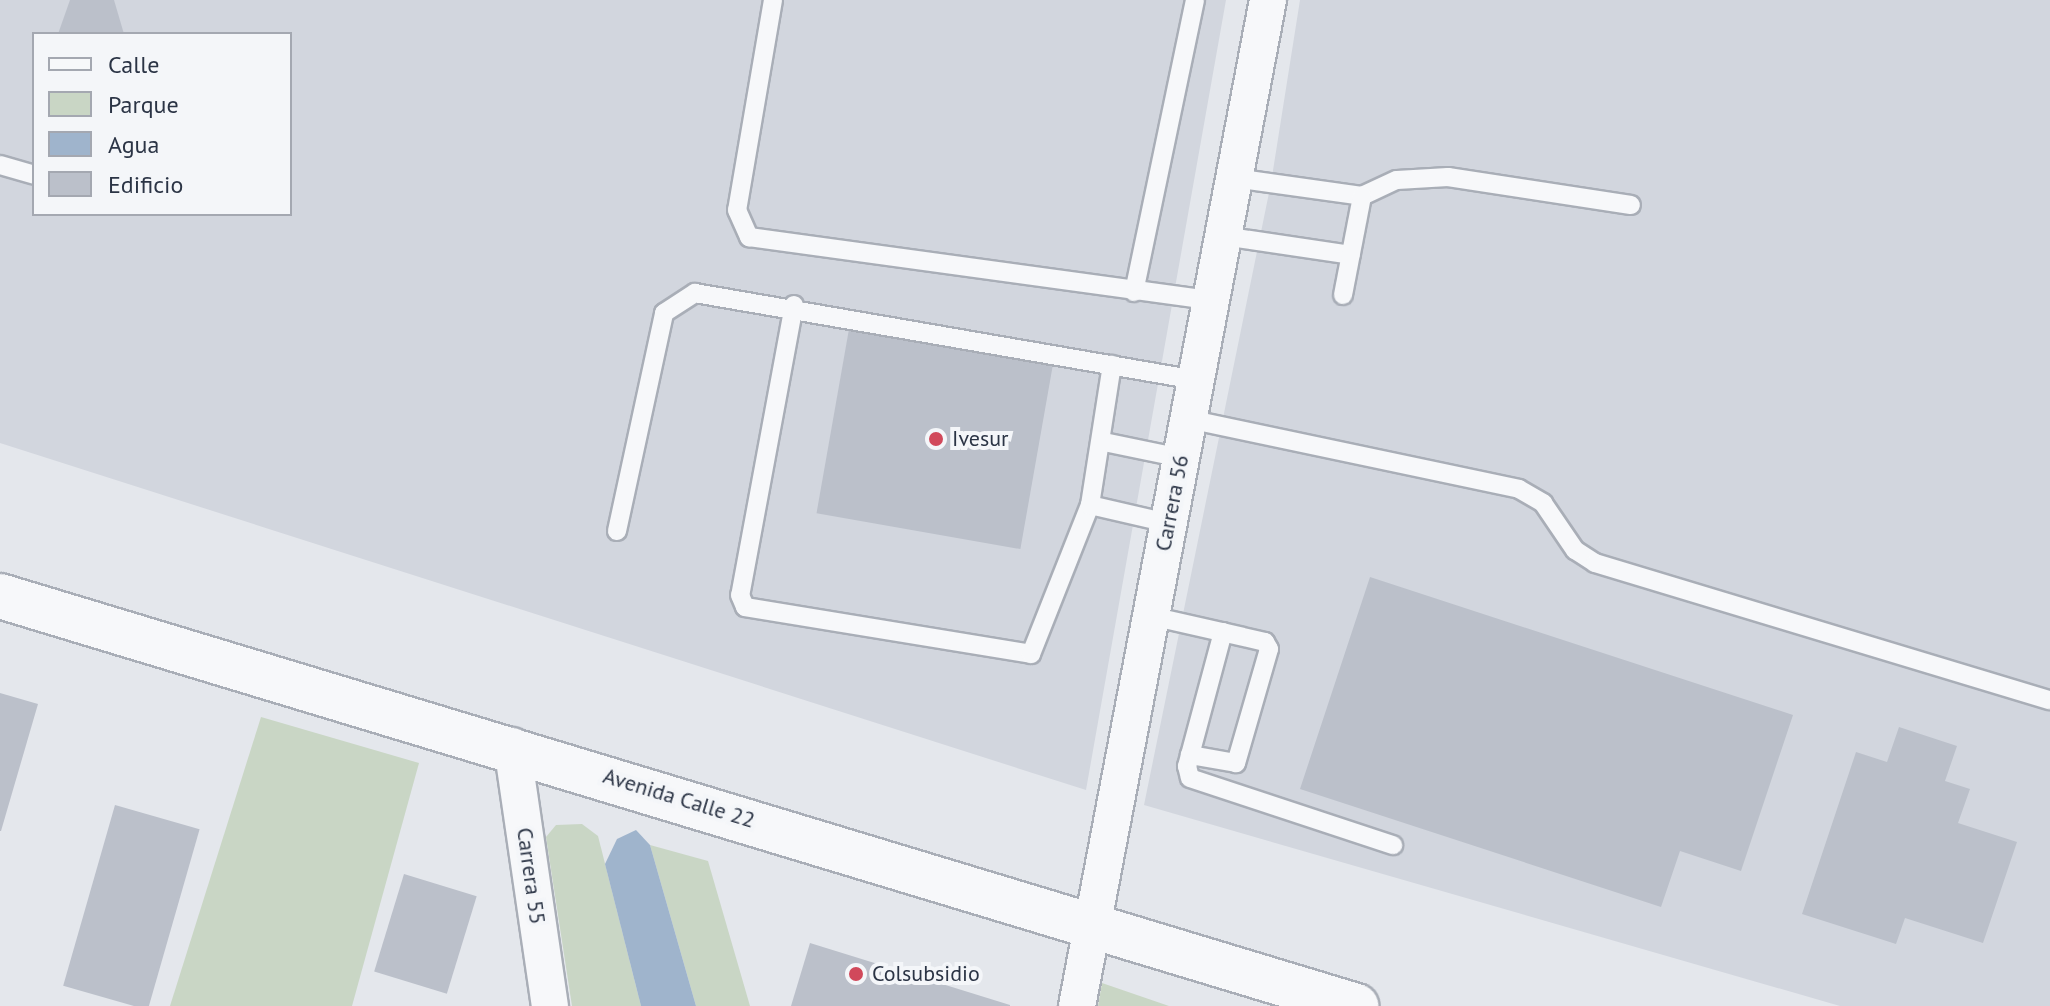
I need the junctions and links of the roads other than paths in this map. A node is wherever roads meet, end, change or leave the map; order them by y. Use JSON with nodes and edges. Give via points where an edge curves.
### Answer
{"nodes":[{"id":1,"x":773,"y":0,"type":"edge"},
{"id":2,"x":1195,"y":0,"type":"edge"},
{"id":3,"x":1268,"y":0,"type":"edge"},
{"id":4,"x":0,"y":165,"type":"edge"},
{"id":5,"x":32,"y":174,"type":"edge"},
{"id":6,"x":1234,"y":178,"type":"junction"},
{"id":7,"x":1362,"y":196,"type":"junction"},
{"id":8,"x":1631,"y":205,"type":"dead end"},
{"id":9,"x":1223,"y":236,"type":"junction"},
{"id":10,"x":1351,"y":255,"type":"junction"},
{"id":11,"x":1134,"y":292,"type":"junction"},
{"id":12,"x":1343,"y":295,"type":"dead end"},
{"id":13,"x":1211,"y":300,"type":"junction"},
{"id":14,"x":794,"y":305,"type":"junction"},
{"id":15,"x":1112,"y":365,"type":"junction"},
{"id":16,"x":1196,"y":380,"type":"junction"},
{"id":17,"x":1188,"y":419,"type":"junction"},
{"id":18,"x":1104,"y":442,"type":"junction"},
{"id":19,"x":1181,"y":458,"type":"junction"},
{"id":20,"x":1090,"y":505,"type":"junction"},
{"id":21,"x":1168,"y":523,"type":"junction"},
{"id":22,"x":617,"y":531,"type":"dead end"},
{"id":23,"x":0,"y":596,"type":"edge"},
{"id":24,"x":1151,"y":616,"type":"junction"},
{"id":25,"x":1223,"y":632,"type":"junction"},
{"id":26,"x":2050,"y":700,"type":"edge"},
{"id":27,"x":512,"y":746,"type":"junction"},
{"id":28,"x":1190,"y":755,"type":"junction"},
{"id":29,"x":1393,"y":845,"type":"dead end"},
{"id":30,"x":1092,"y":925,"type":"junction"},
{"id":31,"x":1337,"y":1003,"type":"edge"},
{"id":32,"x":550,"y":1006,"type":"edge"},
{"id":33,"x":1077,"y":1006,"type":"edge"}],
"edges":[{"from":1,"to":11,"type":"lane","via":[[737,210],[749,237]]},
{"from":2,"to":11,"type":"lane"},
{"from":3,"to":6,"type":"street","name":"Carrera 56"},
{"from":4,"to":5,"type":"lane"},
{"from":6,"to":7,"type":"lane"},
{"from":6,"to":9,"type":"street","name":"Carrera 56"},
{"from":7,"to":8,"type":"lane","via":[[1397,180],[1438,177]]},
{"from":7,"to":10,"type":"lane"},
{"from":9,"to":10,"type":"lane"},
{"from":9,"to":13,"type":"street","name":"Carrera 56"},
{"from":10,"to":12,"type":"lane"},
{"from":11,"to":13,"type":"lane"},
{"from":13,"to":16,"type":"street","name":"Carrera 56"},
{"from":14,"to":15,"type":"lane"},
{"from":14,"to":20,"type":"lane","via":[[740,595],[745,607],[1031,654]]},
{"from":14,"to":22,"type":"lane","via":[[695,293],[664,313]]},
{"from":15,"to":16,"type":"lane"},
{"from":15,"to":18,"type":"lane"},
{"from":16,"to":17,"type":"street","name":"Carrera 56"},
{"from":17,"to":19,"type":"street","name":"Carrera 56"},
{"from":17,"to":26,"type":"lane","via":[[1528,492],[1575,550],[1595,563]]},
{"from":18,"to":19,"type":"lane"},
{"from":18,"to":20,"type":"lane"},
{"from":19,"to":21,"type":"street","name":"Carrera 56"},
{"from":20,"to":21,"type":"lane"},
{"from":21,"to":24,"type":"street","name":"Carrera 56"},
{"from":23,"to":27,"type":"street","name":"Avenida Calle 22"},
{"from":24,"to":25,"type":"lane"},
{"from":24,"to":30,"type":"street","name":"Carrera 56"},
{"from":25,"to":28,"type":"lane"},
{"from":25,"to":28,"type":"lane","via":[[1265,642],[1269,649],[1236,763]]},
{"from":27,"to":30,"type":"street","name":"Avenida Calle 22"},
{"from":27,"to":32,"type":"street","name":"Carrera 55"},
{"from":28,"to":29,"type":"lane","via":[[1187,772],[1196,782]]},
{"from":30,"to":31,"type":"street","name":"Avenida Calle 22"},
{"from":30,"to":33,"type":"street","name":"Carrera 56"}]}
